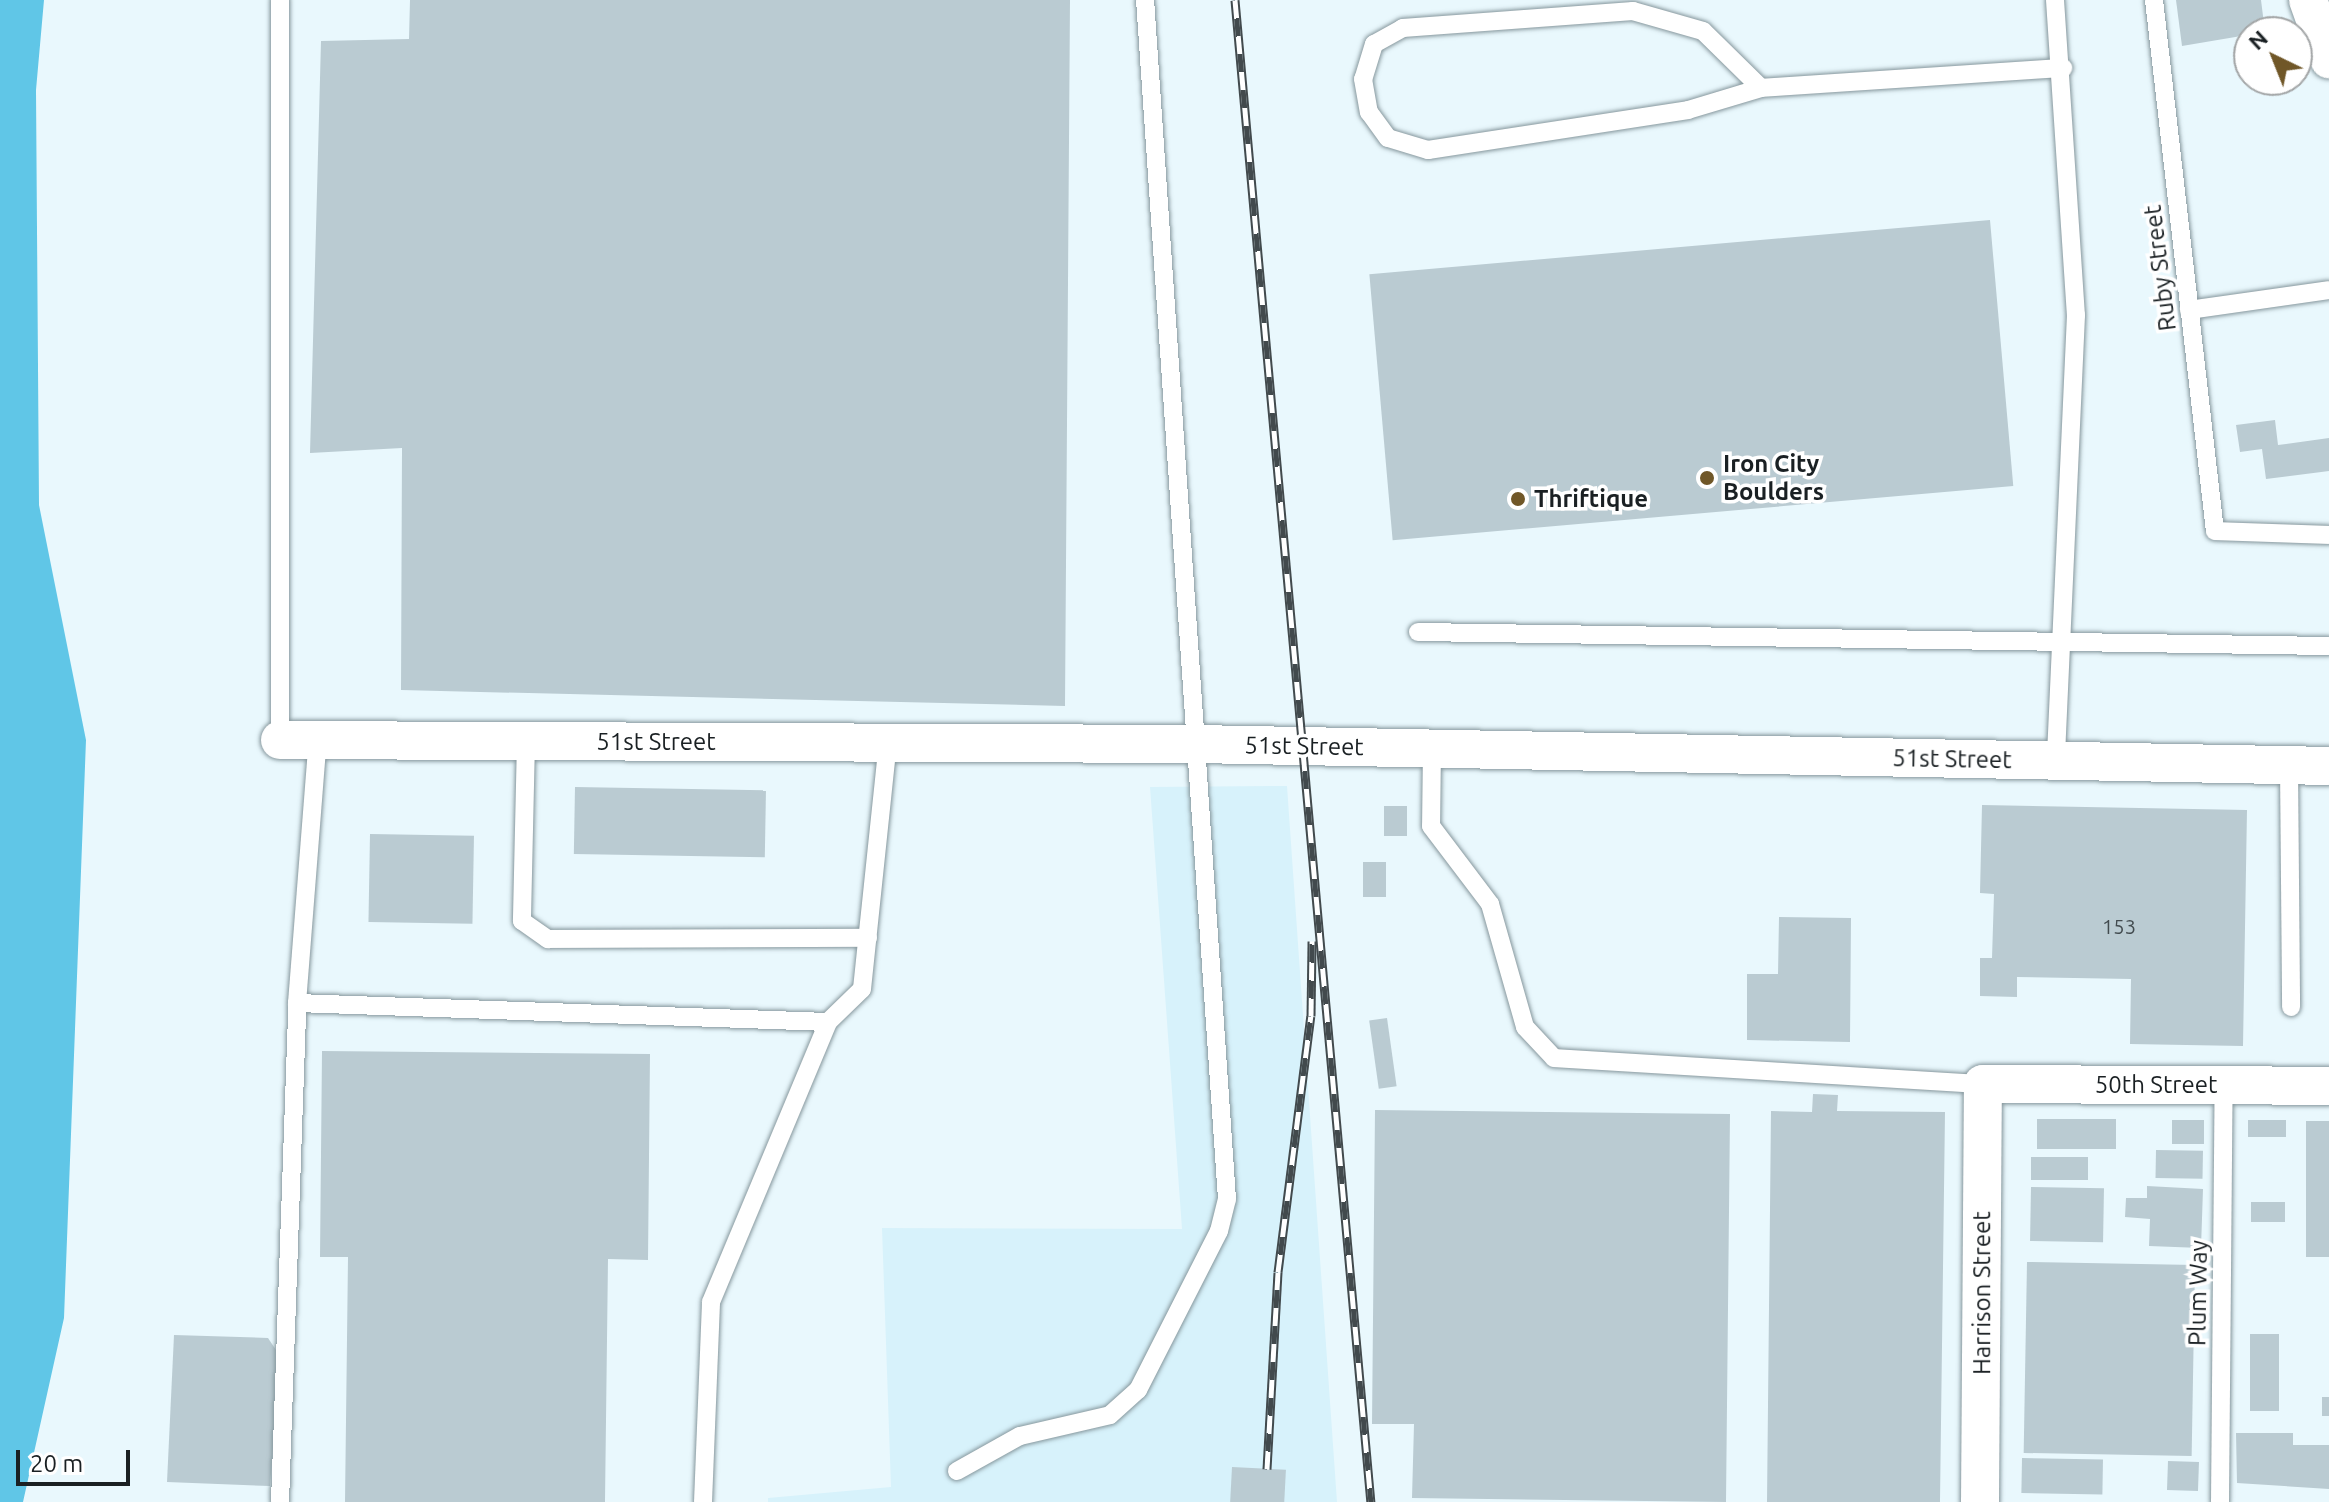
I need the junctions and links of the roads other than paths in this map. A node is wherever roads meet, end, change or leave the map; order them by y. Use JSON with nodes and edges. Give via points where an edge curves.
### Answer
{"nodes":[{"id":1,"x":280,"y":0,"type":"edge"},
{"id":2,"x":1145,"y":0,"type":"edge"},
{"id":3,"x":2055,"y":0,"type":"edge"},
{"id":4,"x":2154,"y":0,"type":"edge"},
{"id":5,"x":2308,"y":0,"type":"edge"},
{"id":6,"x":2329,"y":59,"type":"edge"},
{"id":7,"x":2063,"y":68,"type":"junction"},
{"id":8,"x":1761,"y":88,"type":"junction"},
{"id":9,"x":2329,"y":290,"type":"edge"},
{"id":10,"x":2189,"y":310,"type":"junction"},
{"id":11,"x":2329,"y":535,"type":"edge"},
{"id":12,"x":1418,"y":632,"type":"dead end"},
{"id":13,"x":2058,"y":642,"type":"junction"},
{"id":14,"x":2329,"y":646,"type":"edge"},
{"id":15,"x":318,"y":739,"type":"junction"},
{"id":16,"x":280,"y":740,"type":"joint"},
{"id":17,"x":526,"y":741,"type":"junction"},
{"id":18,"x":888,"y":743,"type":"junction"},
{"id":19,"x":1196,"y":744,"type":"junction"},
{"id":20,"x":1432,"y":748,"type":"junction"},
{"id":21,"x":2056,"y":761,"type":"junction"},
{"id":22,"x":2289,"y":766,"type":"junction"},
{"id":23,"x":2329,"y":766,"type":"edge"},
{"id":24,"x":868,"y":938,"type":"junction"},
{"id":25,"x":297,"y":1003,"type":"junction"},
{"id":26,"x":2291,"y":1007,"type":"dead end"},
{"id":27,"x":828,"y":1022,"type":"junction"},
{"id":28,"x":1983,"y":1084,"type":"junction"},
{"id":29,"x":2224,"y":1085,"type":"junction"},
{"id":30,"x":2329,"y":1086,"type":"edge"},
{"id":31,"x":957,"y":1471,"type":"dead end"},
{"id":32,"x":280,"y":1502,"type":"edge"},
{"id":33,"x":703,"y":1502,"type":"edge"},
{"id":34,"x":1980,"y":1502,"type":"edge"},
{"id":35,"x":2220,"y":1502,"type":"edge"}],
"edges":[{"from":1,"to":16,"type":"lane"},
{"from":2,"to":19,"type":"lane"},
{"from":3,"to":7,"type":"lane"},
{"from":4,"to":10,"type":"lane","name":"Ruby Street"},
{"from":5,"to":6,"type":"street"},
{"from":7,"to":8,"type":"lane"},
{"from":7,"to":13,"type":"lane","via":[[2076,315]]},
{"from":8,"to":8,"type":"lane","via":[[1688,110],[1428,150],[1388,138],[1369,112],[1363,79],[1374,44],[1403,28],[1633,11],[1703,31]]},
{"from":9,"to":10,"type":"lane"},
{"from":10,"to":11,"type":"lane","name":"Ruby Street","via":[[2215,531]]},
{"from":12,"to":13,"type":"lane"},
{"from":13,"to":14,"type":"lane"},
{"from":13,"to":21,"type":"lane"},
{"from":15,"to":16,"type":"street","name":"51st Street"},
{"from":15,"to":17,"type":"street","name":"51st Street"},
{"from":15,"to":25,"type":"lane"},
{"from":17,"to":18,"type":"street","name":"51st Street"},
{"from":17,"to":24,"type":"lane","via":[[522,921],[548,939]]},
{"from":18,"to":19,"type":"street","name":"51st Street"},
{"from":18,"to":24,"type":"lane"},
{"from":19,"to":20,"type":"street","name":"51st Street"},
{"from":19,"to":31,"type":"lane","via":[[1227,1199],[1219,1231],[1138,1390],[1110,1415],[1020,1436]]},
{"from":20,"to":21,"type":"street","name":"51st Street"},
{"from":20,"to":28,"type":"lane","via":[[1431,826],[1490,904],[1525,1027],[1554,1058]]},
{"from":21,"to":22,"type":"street","name":"51st Street"},
{"from":22,"to":23,"type":"street","name":"51st Street"},
{"from":22,"to":26,"type":"lane"},
{"from":24,"to":27,"type":"lane","via":[[862,989]]},
{"from":25,"to":27,"type":"lane"},
{"from":25,"to":32,"type":"lane"},
{"from":27,"to":33,"type":"lane","via":[[711,1302]]},
{"from":28,"to":29,"type":"street","name":"50th Street"},
{"from":28,"to":34,"type":"street","name":"Harrison Street"},
{"from":29,"to":30,"type":"street","name":"50th Street"},
{"from":29,"to":35,"type":"lane","name":"Plum Way"}]}
